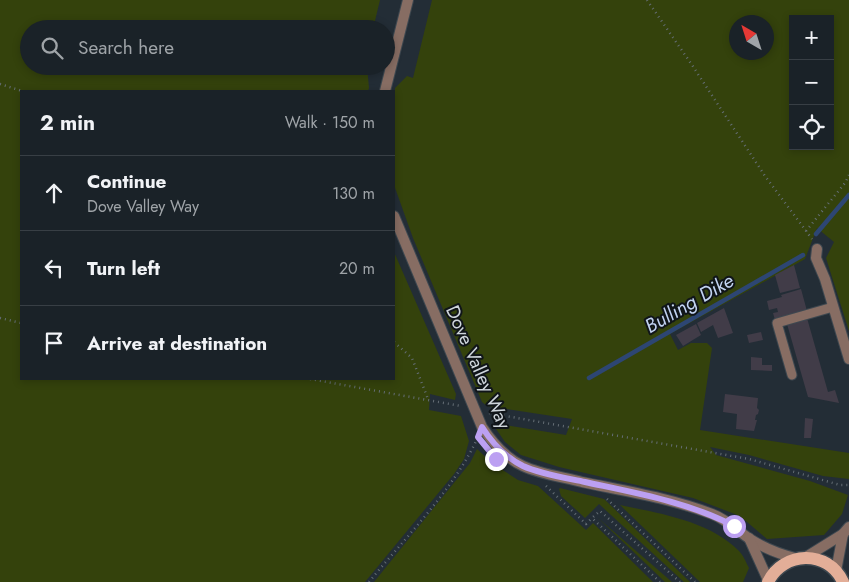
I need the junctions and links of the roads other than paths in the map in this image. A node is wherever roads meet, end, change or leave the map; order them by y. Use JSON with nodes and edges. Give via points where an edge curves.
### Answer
{"nodes":[{"id":1,"x":408,"y":0,"type":"edge"},
{"id":2,"x":395,"y":51,"type":"edge"},
{"id":3,"x":389,"y":75,"type":"edge"},
{"id":4,"x":385,"y":90,"type":"edge"},
{"id":5,"x":395,"y":218,"type":"edge"},
{"id":6,"x":817,"y":249,"type":"road end"},
{"id":7,"x":834,"y":307,"type":"junction"},
{"id":8,"x":849,"y":359,"type":"edge"},
{"id":9,"x":792,"y":375,"type":"dead end"},
{"id":10,"x":846,"y":531,"type":"edge"},
{"id":11,"x":749,"y":538,"type":"junction"},
{"id":12,"x":801,"y":558,"type":"junction"},
{"id":13,"x":842,"y":578,"type":"edge"},
{"id":14,"x":768,"y":581,"type":"edge"}],
"edges":[{"from":1,"to":2,"type":"street"},
{"from":3,"to":4,"type":"street"},
{"from":5,"to":11,"type":"street","name":"Dove Valley Way","via":[[482,427],[505,454],[523,466],[668,500],[713,514]]},
{"from":6,"to":7,"type":"street","via":[[816,258]]},
{"from":7,"to":8,"type":"street"},
{"from":7,"to":9,"type":"lane","via":[[777,323]]},
{"from":10,"to":12,"type":"street"},
{"from":10,"to":13,"type":"street"},
{"from":11,"to":12,"type":"street","name":"Dove Valley Way","via":[[776,552]]},
{"from":11,"to":14,"type":"street","name":"Dove Valley Way"},
{"from":12,"to":13,"type":"main road","via":[[828,563]]},
{"from":12,"to":14,"type":"main road","via":[[785,562]]}]}
